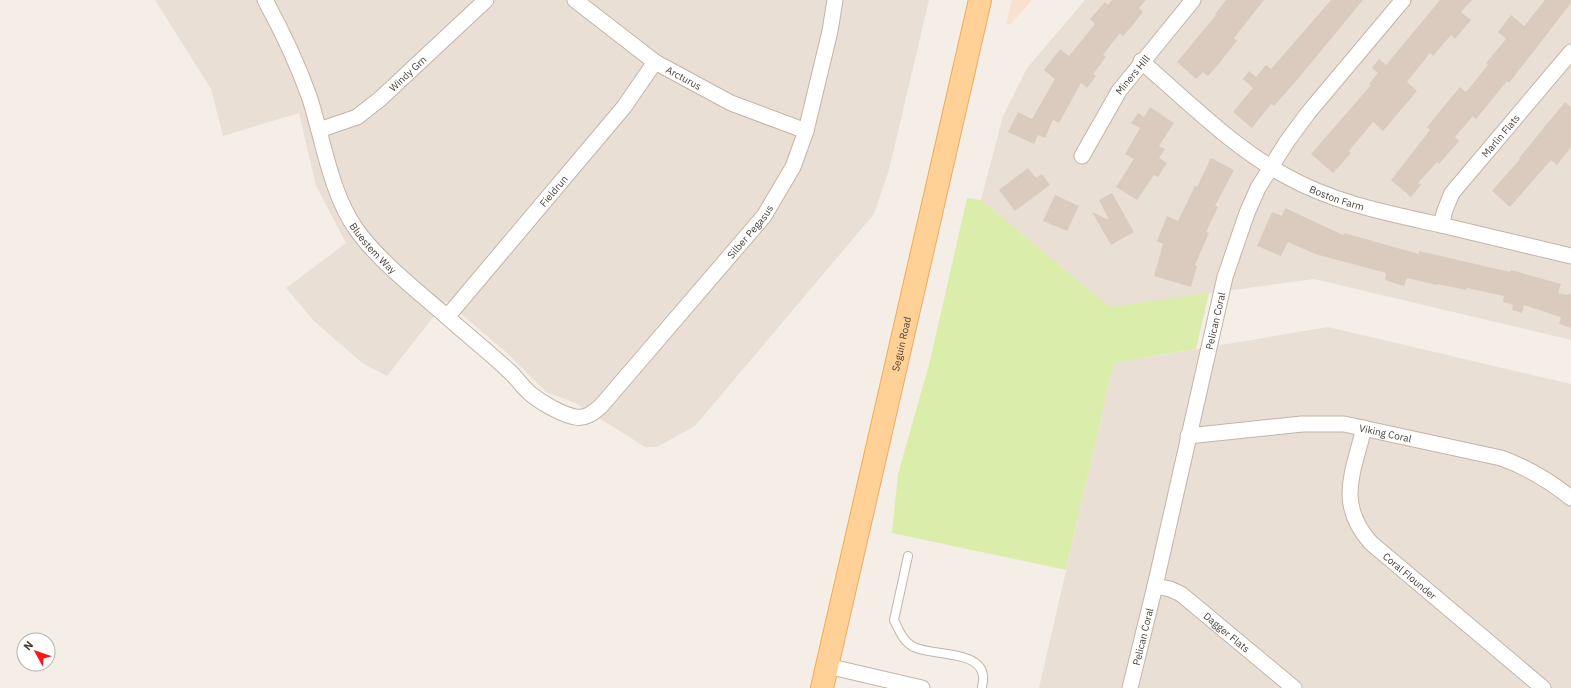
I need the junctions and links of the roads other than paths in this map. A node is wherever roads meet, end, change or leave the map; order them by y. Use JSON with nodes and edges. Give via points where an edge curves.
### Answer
{"nodes":[{"id":1,"x":265,"y":0,"type":"edge"},
{"id":2,"x":486,"y":0,"type":"edge"},
{"id":3,"x":575,"y":0,"type":"edge"},
{"id":4,"x":835,"y":0,"type":"edge"},
{"id":5,"x":980,"y":0,"type":"edge"},
{"id":6,"x":1192,"y":0,"type":"edge"},
{"id":7,"x":1403,"y":0,"type":"edge"},
{"id":8,"x":1571,"y":52,"type":"edge"},
{"id":9,"x":1141,"y":61,"type":"junction"},
{"id":10,"x":655,"y":62,"type":"junction"},
{"id":11,"x":319,"y":130,"type":"junction"},
{"id":12,"x":806,"y":132,"type":"junction"},
{"id":13,"x":1082,"y":156,"type":"dead end"},
{"id":14,"x":1270,"y":167,"type":"junction"},
{"id":15,"x":1440,"y":225,"type":"junction"},
{"id":16,"x":1571,"y":256,"type":"edge"},
{"id":17,"x":447,"y":317,"type":"junction"},
{"id":18,"x":584,"y":417,"type":"joint"},
{"id":19,"x":1364,"y":428,"type":"junction"},
{"id":20,"x":1188,"y":436,"type":"junction"},
{"id":21,"x":1571,"y":498,"type":"edge"},
{"id":22,"x":908,"y":556,"type":"dead end"},
{"id":23,"x":1155,"y":586,"type":"junction"},
{"id":24,"x":827,"y":666,"type":"junction"},
{"id":25,"x":822,"y":688,"type":"edge"},
{"id":26,"x":922,"y":688,"type":"edge"},
{"id":27,"x":982,"y":688,"type":"edge"},
{"id":28,"x":1130,"y":688,"type":"edge"},
{"id":29,"x":1294,"y":688,"type":"edge"},
{"id":30,"x":1543,"y":688,"type":"edge"}],
"edges":[{"from":1,"to":11,"type":"street","name":"Bluestem Way","via":[[294,59]]},
{"from":2,"to":11,"type":"street","name":"Windy Grn","via":[[380,99],[357,117]]},
{"from":3,"to":10,"type":"street","name":"Arcturus"},
{"from":4,"to":12,"type":"street","name":"Silber Pegasus"},
{"from":5,"to":24,"type":"main road","name":"Seguin Road"},
{"from":6,"to":9,"type":"street","name":"Miners Hill"},
{"from":7,"to":14,"type":"street","name":"Pelican Coral","via":[[1308,113]]},
{"from":8,"to":15,"type":"street","name":"Marlin Flats","via":[[1452,193]]},
{"from":9,"to":13,"type":"street","name":"Miners Hill","via":[[1118,91]]},
{"from":9,"to":14,"type":"street","name":"Boston Farm","via":[[1240,145]]},
{"from":10,"to":12,"type":"street","name":"Arcturus","via":[[732,103]]},
{"from":10,"to":17,"type":"street","name":"Fieldrun","via":[[624,107]]},
{"from":11,"to":17,"type":"street","name":"Bluestem Way","via":[[342,202],[356,229],[402,278]]},
{"from":12,"to":18,"type":"street","name":"Silber Pegasus","via":[[793,167],[764,216],[601,406],[593,414]]},
{"from":14,"to":15,"type":"street","name":"Boston Farm","via":[[1304,186],[1352,204]]},
{"from":14,"to":20,"type":"street","name":"Pelican Coral","via":[[1248,213],[1225,277]]},
{"from":15,"to":16,"type":"street","name":"Boston Farm"},
{"from":17,"to":18,"type":"street","name":"Bluestem Way","via":[[509,371],[532,395],[574,417]]},
{"from":19,"to":20,"type":"street","name":"Viking Coral","via":[[1323,423]]},
{"from":19,"to":21,"type":"street","name":"Viking Coral","via":[[1513,462],[1546,480]]},
{"from":19,"to":30,"type":"street","name":"Coral Flounder","via":[[1349,488],[1352,515],[1362,533]]},
{"from":20,"to":23,"type":"street","name":"Pelican Coral"},
{"from":22,"to":27,"type":"lane","via":[[894,620],[900,631],[906,641],[914,647],[971,659],[984,675]]},
{"from":23,"to":28,"type":"street","name":"Pelican Coral"},
{"from":23,"to":29,"type":"street","name":"Dagger Flats","via":[[1181,594]]},
{"from":24,"to":25,"type":"main road","name":"Seguin Road"},
{"from":24,"to":26,"type":"street"}]}
